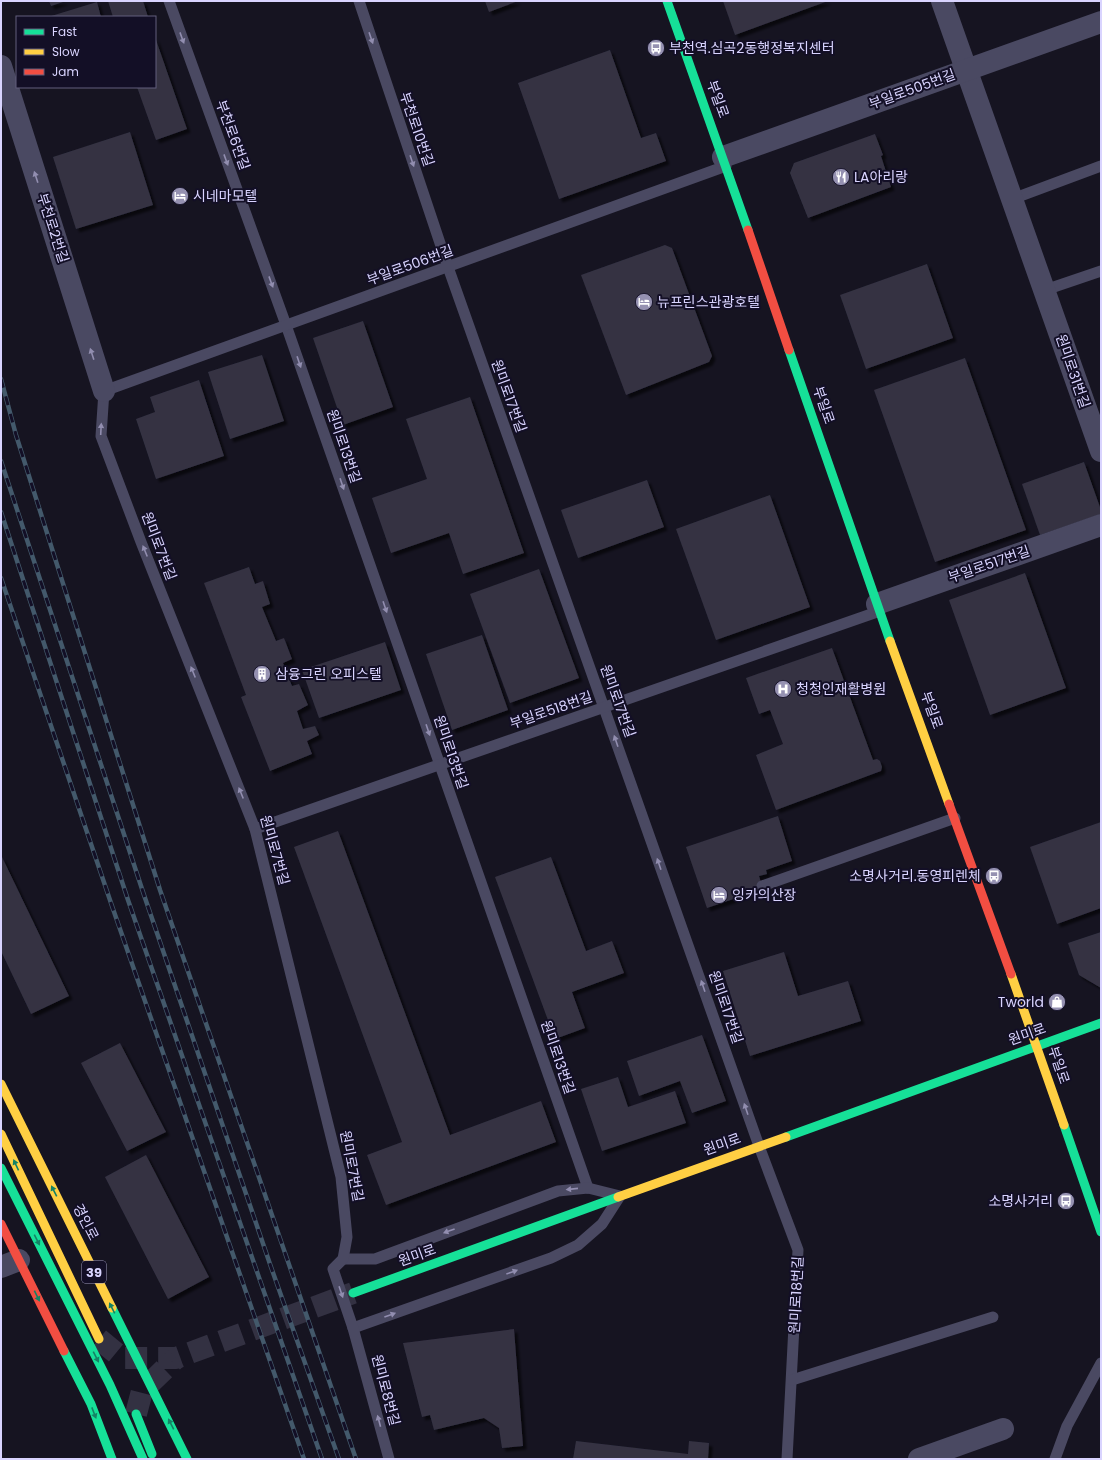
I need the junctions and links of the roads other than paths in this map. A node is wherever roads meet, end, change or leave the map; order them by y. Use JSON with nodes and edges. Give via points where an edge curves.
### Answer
{"nodes":[{"id":1,"x":169,"y":1,"type":"edge"},
{"id":2,"x":359,"y":1,"type":"edge"},
{"id":3,"x":667,"y":1,"type":"edge"},
{"id":4,"x":942,"y":1,"type":"edge"},
{"id":5,"x":1101,"y":22,"type":"edge"},
{"id":6,"x":1,"y":66,"type":"edge"},
{"id":7,"x":967,"y":70,"type":"junction"},
{"id":8,"x":724,"y":161,"type":"junction"},
{"id":9,"x":1101,"y":166,"type":"edge"},
{"id":10,"x":1012,"y":199,"type":"junction"},
{"id":11,"x":448,"y":267,"type":"junction"},
{"id":12,"x":1101,"y":271,"type":"edge"},
{"id":13,"x":1045,"y":290,"type":"junction"},
{"id":14,"x":286,"y":325,"type":"junction"},
{"id":15,"x":104,"y":391,"type":"junction"},
{"id":16,"x":1101,"y":451,"type":"edge"},
{"id":17,"x":1101,"y":525,"type":"edge"},
{"id":18,"x":879,"y":607,"type":"junction"},
{"id":19,"x":604,"y":707,"type":"junction"},
{"id":20,"x":440,"y":765,"type":"junction"},
{"id":21,"x":955,"y":818,"type":"junction"},
{"id":22,"x":255,"y":829,"type":"junction"},
{"id":23,"x":762,"y":886,"type":"dead end"},
{"id":24,"x":1101,"y":1023,"type":"edge"},
{"id":25,"x":1037,"y":1046,"type":"junction"},
{"id":26,"x":1,"y":1084,"type":"edge"},
{"id":27,"x":1,"y":1134,"type":"edge"},
{"id":28,"x":759,"y":1146,"type":"junction"},
{"id":29,"x":1,"y":1168,"type":"edge"},
{"id":30,"x":588,"y":1188,"type":"junction"},
{"id":31,"x":620,"y":1196,"type":"junction"},
{"id":32,"x":1,"y":1224,"type":"edge"},
{"id":33,"x":1101,"y":1232,"type":"edge"},
{"id":34,"x":343,"y":1259,"type":"junction"},
{"id":35,"x":10,"y":1263,"type":"edge"},
{"id":36,"x":353,"y":1293,"type":"tunnel mouth"},
{"id":37,"x":992,"y":1317,"type":"dead end"},
{"id":38,"x":353,"y":1328,"type":"junction"},
{"id":39,"x":99,"y":1339,"type":"tunnel mouth"},
{"id":40,"x":1101,"y":1363,"type":"edge"},
{"id":41,"x":792,"y":1380,"type":"junction"},
{"id":42,"x":136,"y":1414,"type":"tunnel mouth"},
{"id":43,"x":1003,"y":1429,"type":"dead end"},
{"id":44,"x":112,"y":1459,"type":"edge"},
{"id":45,"x":143,"y":1459,"type":"edge"},
{"id":46,"x":154,"y":1459,"type":"edge"},
{"id":47,"x":187,"y":1459,"type":"edge"},
{"id":48,"x":389,"y":1459,"type":"edge"},
{"id":49,"x":787,"y":1459,"type":"edge"},
{"id":50,"x":919,"y":1459,"type":"edge"},
{"id":51,"x":1055,"y":1459,"type":"edge"}],
"edges":[{"from":1,"to":14,"type":"lane","name":"부천로6번길","one_way":true},
{"from":2,"to":11,"type":"lane","name":"부천로10번길","one_way":true},
{"from":3,"to":8,"type":"street","name":"부일로"},
{"from":4,"to":7,"type":"street","name":"원미로31번길"},
{"from":5,"to":7,"type":"street","name":"부일로505번길"},
{"from":15,"to":6,"type":"street","name":"부천로2번길","one_way":true},
{"from":7,"to":8,"type":"street","name":"부일로505번길"},
{"from":7,"to":10,"type":"street","name":"원미로31번길"},
{"from":8,"to":11,"type":"lane","name":"부일로506번길"},
{"from":8,"to":18,"type":"street","name":"부일로"},
{"from":9,"to":10,"type":"lane"},
{"from":10,"to":13,"type":"street","name":"원미로31번길"},
{"from":11,"to":14,"type":"lane","name":"부일로506번길"},
{"from":11,"to":19,"type":"lane","name":"원미로17번길"},
{"from":12,"to":13,"type":"lane"},
{"from":13,"to":16,"type":"street","name":"원미로31번길"},
{"from":14,"to":15,"type":"lane","name":"부일로506번길"},
{"from":14,"to":20,"type":"lane","name":"원미로13번길","one_way":true},
{"from":22,"to":15,"type":"lane","name":"원미로7번길","one_way":true,"via":[[101,436]]},
{"from":17,"to":18,"type":"street","name":"부일로517번길"},
{"from":18,"to":19,"type":"lane","name":"부일로518번길"},
{"from":18,"to":21,"type":"street","name":"부일로"},
{"from":19,"to":20,"type":"lane","name":"부일로518번길"},
{"from":28,"to":19,"type":"lane","name":"원미로17번길","one_way":true},
{"from":20,"to":22,"type":"lane","name":"부일로518번길"},
{"from":20,"to":30,"type":"lane","name":"원미로13번길"},
{"from":21,"to":23,"type":"lane"},
{"from":21,"to":25,"type":"street","name":"부일로"},
{"from":22,"to":34,"type":"lane","name":"원미로7번길","via":[[342,1177],[347,1236]]},
{"from":24,"to":25,"type":"street","name":"원미로"},
{"from":25,"to":28,"type":"street","name":"원미로"},
{"from":25,"to":33,"type":"street","name":"부일로"},
{"from":47,"to":26,"type":"street","name":"경인로","number":"39","one_way":true},
{"from":39,"to":27,"type":"street","one_way":true},
{"from":28,"to":31,"type":"street","name":"원미로"},
{"from":28,"to":41,"type":"lane","name":"원미로18번길","via":[[798,1250]]},
{"from":29,"to":45,"type":"street","number":"39","one_way":true,"via":[[110,1385]]},
{"from":30,"to":31,"type":"lane"},
{"from":30,"to":34,"type":"lane","one_way":true,"via":[[558,1191],[374,1259]]},
{"from":31,"to":36,"type":"street","name":"원미로"},
{"from":38,"to":31,"type":"lane","one_way":true,"via":[[551,1258],[578,1245],[602,1224]]},
{"from":32,"to":35,"type":"street"},
{"from":34,"to":38,"type":"lane","name":"원미로7번길","one_way":true,"via":[[333,1269]]},
{"from":35,"to":44,"type":"street","one_way":true,"via":[[91,1404]]},
{"from":37,"to":41,"type":"lane"},
{"from":48,"to":38,"type":"lane","name":"원미로8번길","one_way":true},
{"from":40,"to":51,"type":"lane","via":[[1067,1426]]},
{"from":41,"to":49,"type":"lane","name":"원미로18번길"},
{"from":42,"to":46,"type":"street"},
{"from":43,"to":50,"type":"street"}]}
